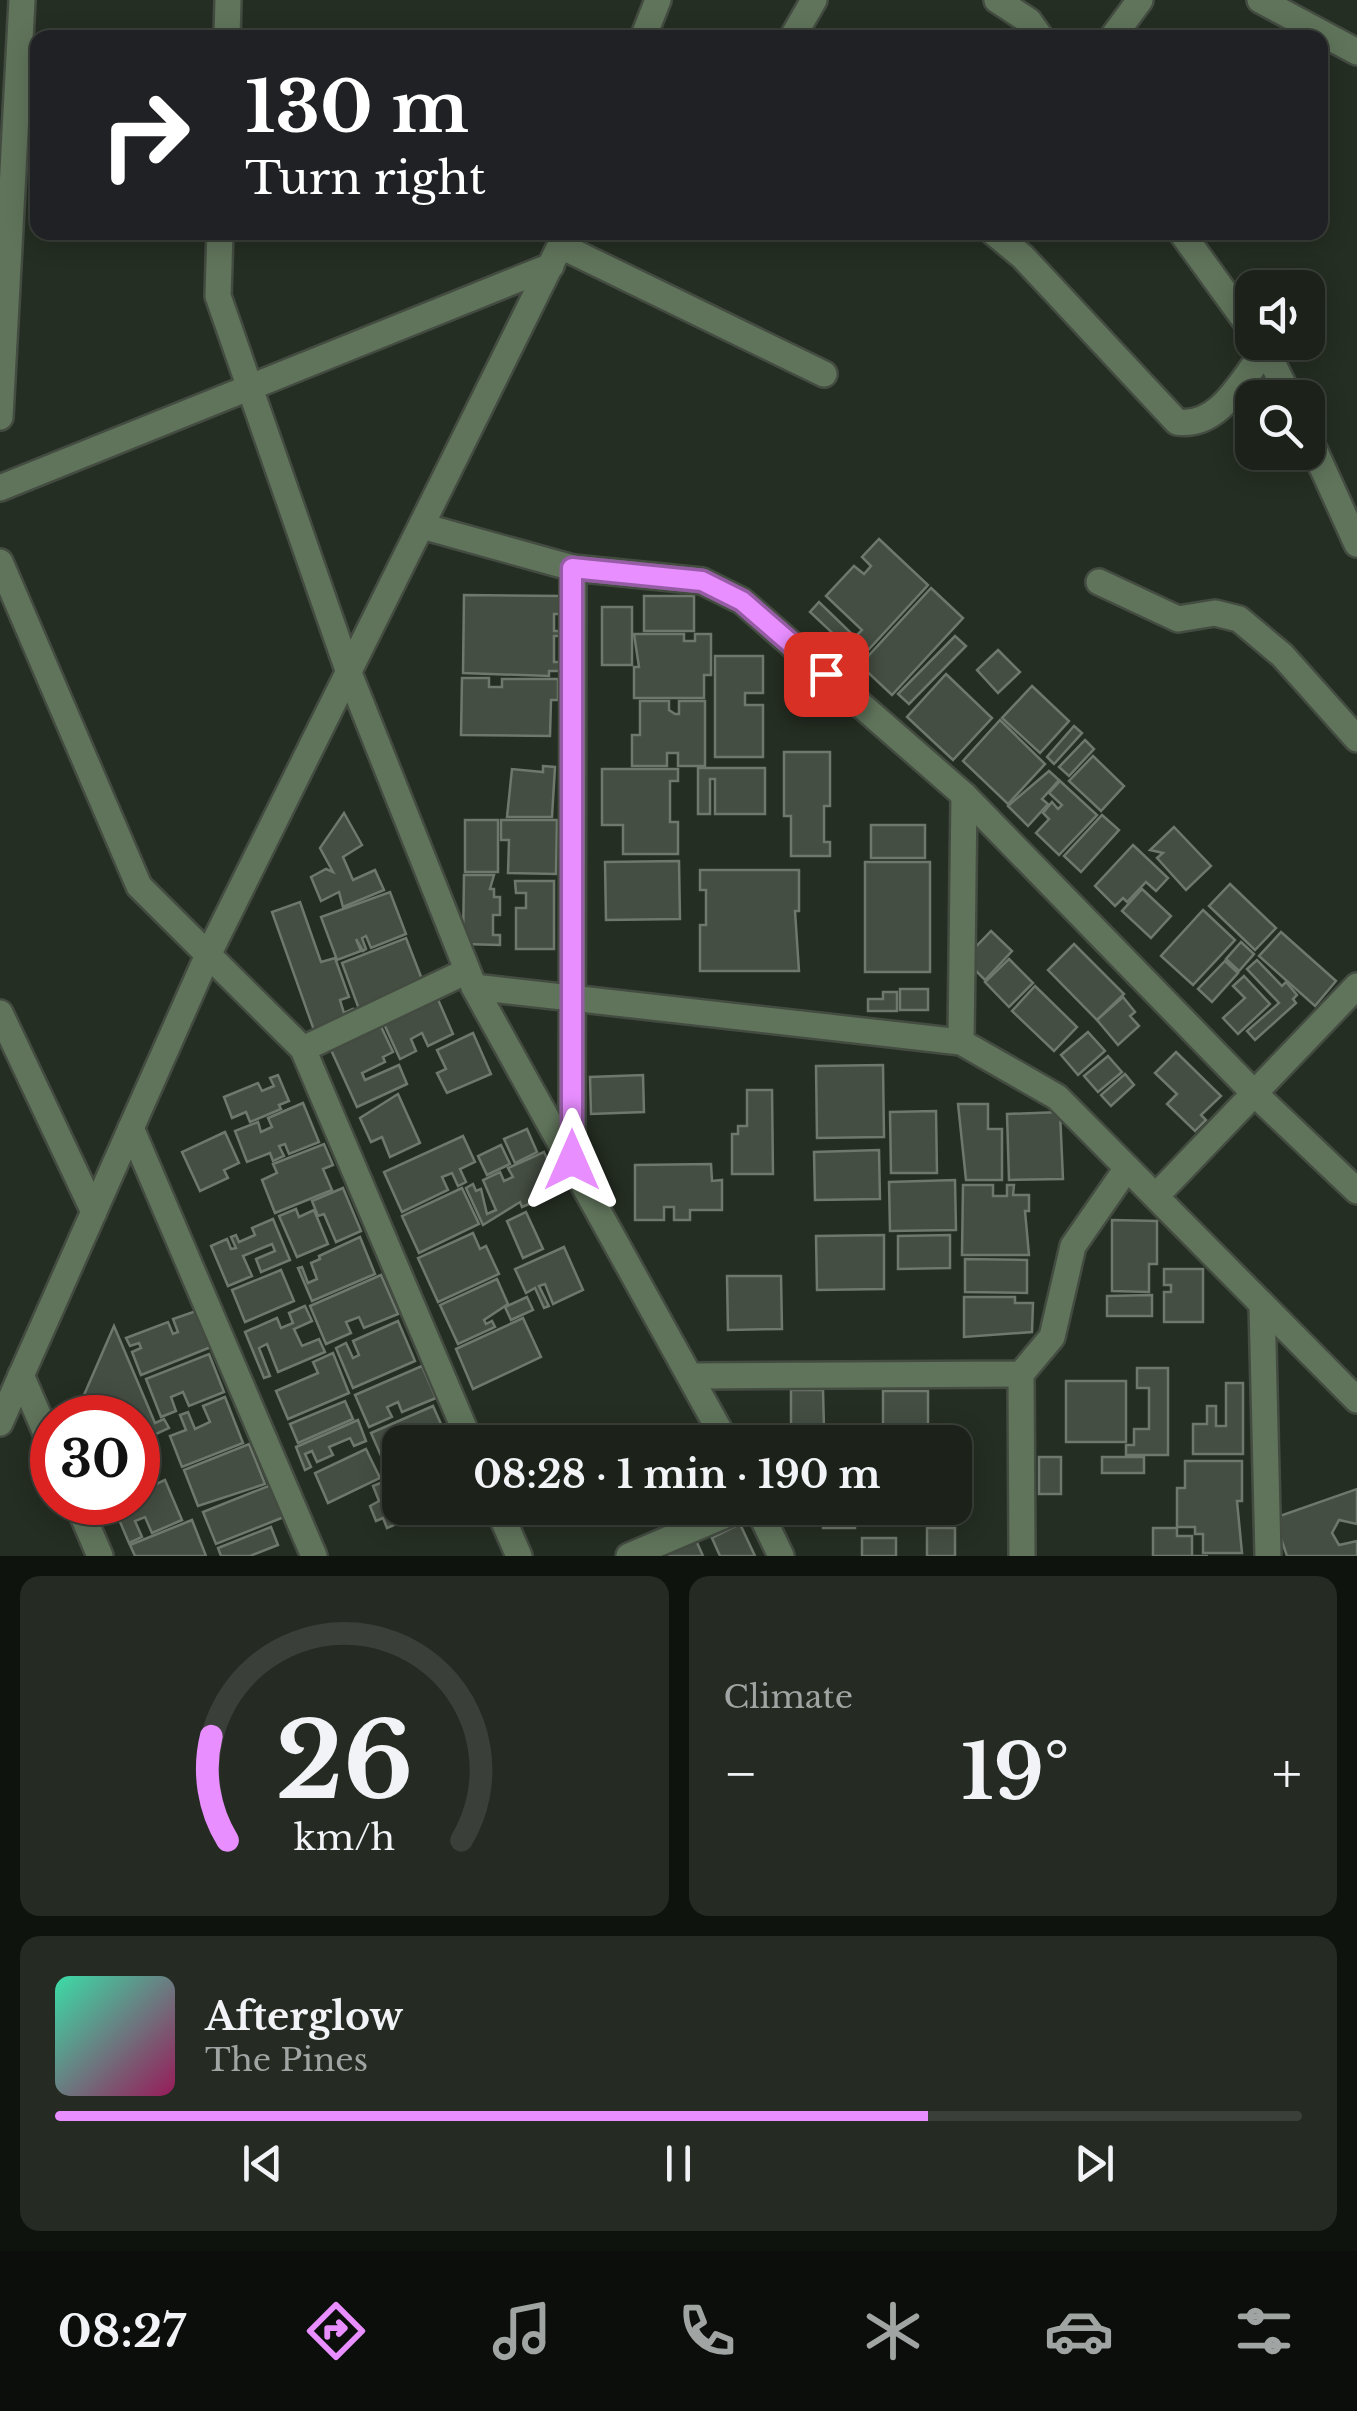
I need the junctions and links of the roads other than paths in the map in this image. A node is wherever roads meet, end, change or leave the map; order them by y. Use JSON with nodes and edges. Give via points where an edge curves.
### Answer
{"nodes":[{"id":1,"x":22,"y":0,"type":"edge"},
{"id":2,"x":228,"y":0,"type":"edge"},
{"id":3,"x":658,"y":0,"type":"edge"},
{"id":4,"x":814,"y":0,"type":"edge"},
{"id":5,"x":997,"y":0,"type":"edge"},
{"id":6,"x":1140,"y":0,"type":"edge"},
{"id":7,"x":1260,"y":0,"type":"edge"},
{"id":8,"x":1037,"y":19,"type":"edge"},
{"id":9,"x":227,"y":30,"type":"edge"},
{"id":10,"x":646,"y":30,"type":"edge"},
{"id":11,"x":797,"y":30,"type":"edge"},
{"id":12,"x":1118,"y":30,"type":"edge"},
{"id":13,"x":1316,"y":30,"type":"edge"},
{"id":14,"x":1328,"y":36,"type":"edge"},
{"id":15,"x":1357,"y":52,"type":"edge"},
{"id":16,"x":7,"y":163,"type":"edge"},
{"id":17,"x":220,"y":240,"type":"edge"},
{"id":18,"x":1003,"y":240,"type":"edge"},
{"id":19,"x":1187,"y":240,"type":"edge"},
{"id":20,"x":560,"y":248,"type":"edge"},
{"id":21,"x":1235,"y":307,"type":"edge"},
{"id":22,"x":1248,"y":360,"type":"edge"},
{"id":23,"x":824,"y":374,"type":"dead end"},
{"id":24,"x":252,"y":386,"type":"junction"},
{"id":25,"x":0,"y":416,"type":"edge"},
{"id":26,"x":1323,"y":470,"type":"edge"},
{"id":27,"x":0,"y":488,"type":"edge"},
{"id":28,"x":422,"y":526,"type":"junction"},
{"id":29,"x":1357,"y":544,"type":"edge"},
{"id":30,"x":0,"y":562,"type":"edge"},
{"id":31,"x":572,"y":568,"type":"junction"},
{"id":32,"x":1099,"y":582,"type":"dead end"},
{"id":33,"x":349,"y":673,"type":"junction"},
{"id":34,"x":1357,"y":739,"type":"edge"},
{"id":35,"x":964,"y":795,"type":"junction"},
{"id":36,"x":207,"y":957,"type":"junction"},
{"id":37,"x":471,"y":979,"type":"junction"},
{"id":38,"x":1357,"y":986,"type":"edge"},
{"id":39,"x":572,"y":1002,"type":"junction"},
{"id":40,"x":0,"y":1012,"type":"edge"},
{"id":41,"x":961,"y":1042,"type":"junction"},
{"id":42,"x":303,"y":1049,"type":"junction"},
{"id":43,"x":1255,"y":1094,"type":"junction"},
{"id":44,"x":131,"y":1128,"type":"junction"},
{"id":45,"x":572,"y":1160,"type":"junction"},
{"id":46,"x":1127,"y":1168,"type":"junction"},
{"id":47,"x":1357,"y":1191,"type":"edge"},
{"id":48,"x":1156,"y":1196,"type":"junction"},
{"id":49,"x":94,"y":1212,"type":"junction"},
{"id":50,"x":1262,"y":1304,"type":"junction"},
{"id":51,"x":1020,"y":1374,"type":"junction"},
{"id":52,"x":21,"y":1375,"type":"junction"},
{"id":53,"x":693,"y":1376,"type":"junction"},
{"id":54,"x":30,"y":1396,"type":"edge"},
{"id":55,"x":1357,"y":1400,"type":"edge"},
{"id":56,"x":0,"y":1423,"type":"edge"},
{"id":57,"x":463,"y":1425,"type":"edge"},
{"id":58,"x":718,"y":1425,"type":"edge"},
{"id":59,"x":86,"y":1525,"type":"edge"},
{"id":60,"x":505,"y":1525,"type":"edge"},
{"id":61,"x":702,"y":1525,"type":"edge"},
{"id":62,"x":766,"y":1525,"type":"edge"},
{"id":63,"x":100,"y":1556,"type":"edge"},
{"id":64,"x":314,"y":1556,"type":"edge"},
{"id":65,"x":519,"y":1556,"type":"edge"},
{"id":66,"x":630,"y":1556,"type":"edge"},
{"id":67,"x":781,"y":1556,"type":"edge"},
{"id":68,"x":1022,"y":1556,"type":"edge"},
{"id":69,"x":1268,"y":1556,"type":"edge"}],
"edges":[{"from":1,"to":16,"type":"street"},
{"from":2,"to":9,"type":"street"},
{"from":3,"to":10,"type":"street"},
{"from":4,"to":11,"type":"street"},
{"from":5,"to":8,"type":"street"},
{"from":6,"to":12,"type":"street"},
{"from":7,"to":13,"type":"street"},
{"from":14,"to":15,"type":"street"},
{"from":16,"to":25,"type":"street"},
{"from":17,"to":24,"type":"street","via":[[218,296]]},
{"from":18,"to":22,"type":"street","via":[[1176,422],[1196,425],[1215,414]]},
{"from":19,"to":21,"type":"street"},
{"from":20,"to":23,"type":"street"},
{"from":20,"to":24,"type":"street"},
{"from":20,"to":28,"type":"street"},
{"from":24,"to":27,"type":"street"},
{"from":24,"to":33,"type":"street"},
{"from":26,"to":29,"type":"street"},
{"from":28,"to":31,"type":"street"},
{"from":28,"to":33,"type":"street"},
{"from":30,"to":36,"type":"street","via":[[139,886]]},
{"from":31,"to":35,"type":"street","via":[[702,581],[742,601]]},
{"from":31,"to":39,"type":"street"},
{"from":32,"to":34,"type":"street","via":[[1178,620],[1215,613],[1239,619],[1282,655]]},
{"from":33,"to":36,"type":"street"},
{"from":33,"to":37,"type":"street"},
{"from":35,"to":41,"type":"street"},
{"from":35,"to":43,"type":"street"},
{"from":36,"to":42,"type":"street"},
{"from":36,"to":44,"type":"street"},
{"from":37,"to":39,"type":"street"},
{"from":37,"to":42,"type":"street"},
{"from":37,"to":45,"type":"street"},
{"from":38,"to":43,"type":"street"},
{"from":39,"to":41,"type":"street"},
{"from":39,"to":45,"type":"street"},
{"from":40,"to":49,"type":"street"},
{"from":41,"to":46,"type":"street","via":[[1058,1097]]},
{"from":42,"to":57,"type":"street"},
{"from":43,"to":47,"type":"street"},
{"from":43,"to":48,"type":"street"},
{"from":44,"to":49,"type":"street"},
{"from":44,"to":64,"type":"street"},
{"from":45,"to":53,"type":"street"},
{"from":46,"to":48,"type":"street"},
{"from":46,"to":51,"type":"street","via":[[1074,1246],[1052,1337]]},
{"from":48,"to":50,"type":"street"},
{"from":49,"to":52,"type":"street"},
{"from":50,"to":55,"type":"street"},
{"from":50,"to":69,"type":"street"},
{"from":51,"to":53,"type":"street"},
{"from":51,"to":68,"type":"street"},
{"from":52,"to":54,"type":"street"},
{"from":52,"to":56,"type":"street"},
{"from":53,"to":58,"type":"street"},
{"from":59,"to":63,"type":"street"},
{"from":60,"to":65,"type":"street"},
{"from":61,"to":66,"type":"street"},
{"from":62,"to":67,"type":"street"}]}
